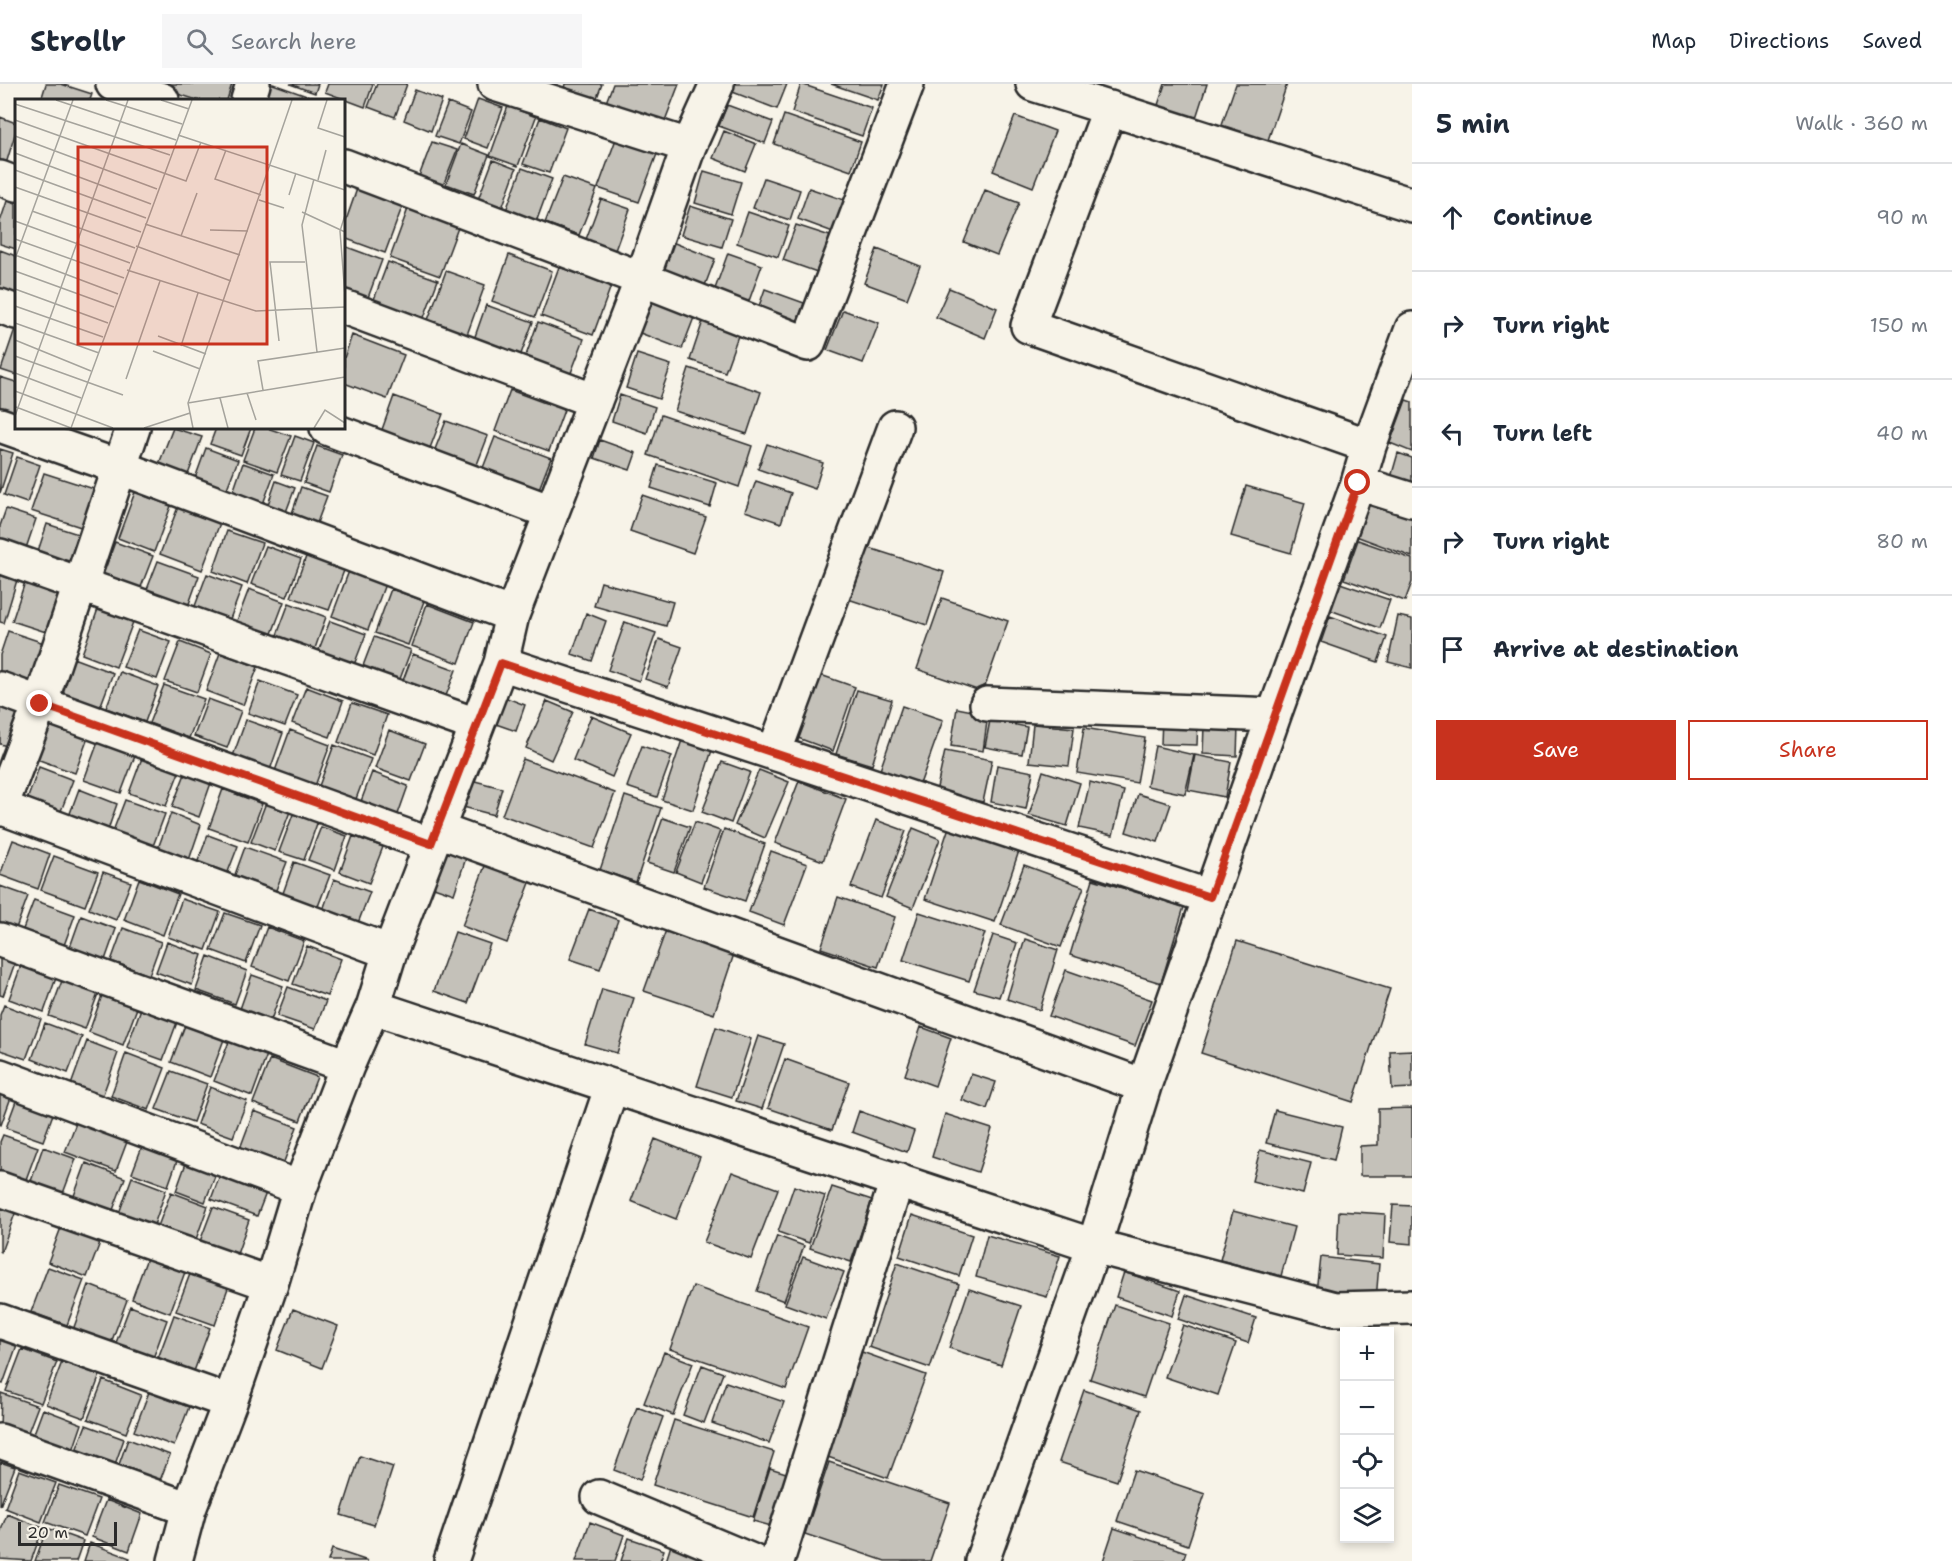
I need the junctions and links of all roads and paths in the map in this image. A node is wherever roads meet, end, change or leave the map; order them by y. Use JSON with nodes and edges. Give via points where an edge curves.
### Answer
{"nodes":[{"id":1,"x":113,"y":84,"type":"edge"},
{"id":2,"x":253,"y":84,"type":"edge"},
{"id":3,"x":495,"y":84,"type":"edge"},
{"id":4,"x":717,"y":84,"type":"edge"},
{"id":5,"x":907,"y":84,"type":"edge"},
{"id":6,"x":1033,"y":84,"type":"edge"},
{"id":7,"x":159,"y":99,"type":"edge"},
{"id":8,"x":248,"y":99,"type":"edge"},
{"id":9,"x":1110,"y":108,"type":"junction"},
{"id":10,"x":689,"y":146,"type":"junction"},
{"id":11,"x":345,"y":166,"type":"edge"},
{"id":12,"x":0,"y":178,"type":"edge"},
{"id":13,"x":15,"y":184,"type":"edge"},
{"id":14,"x":1412,"y":205,"type":"edge"},
{"id":15,"x":642,"y":279,"type":"junction"},
{"id":16,"x":0,"y":306,"type":"edge"},
{"id":17,"x":345,"y":307,"type":"edge"},
{"id":18,"x":15,"y":312,"type":"edge"},
{"id":19,"x":1412,"y":329,"type":"edge"},
{"id":20,"x":595,"y":402,"type":"junction"},
{"id":21,"x":0,"y":425,"type":"edge"},
{"id":22,"x":895,"y":427,"type":"dead end"},
{"id":23,"x":133,"y":429,"type":"edge"},
{"id":24,"x":330,"y":429,"type":"edge"},
{"id":25,"x":1369,"y":446,"type":"junction"},
{"id":26,"x":119,"y":467,"type":"junction"},
{"id":27,"x":1358,"y":483,"type":"junction"},
{"id":28,"x":1412,"y":500,"type":"edge"},
{"id":29,"x":551,"y":512,"type":"junction"},
{"id":30,"x":0,"y":556,"type":"edge"},
{"id":31,"x":80,"y":585,"type":"junction"},
{"id":32,"x":512,"y":615,"type":"junction"},
{"id":33,"x":501,"y":663,"type":"junction"},
{"id":34,"x":0,"y":689,"type":"edge"},
{"id":35,"x":40,"y":704,"type":"junction"},
{"id":36,"x":987,"y":704,"type":"dead end"},
{"id":37,"x":1274,"y":715,"type":"junction"},
{"id":38,"x":476,"y":725,"type":"junction"},
{"id":39,"x":774,"y":753,"type":"junction"},
{"id":40,"x":0,"y":808,"type":"edge"},
{"id":41,"x":435,"y":837,"type":"junction"},
{"id":42,"x":1210,"y":897,"type":"junction"},
{"id":43,"x":0,"y":940,"type":"edge"},
{"id":44,"x":390,"y":952,"type":"junction"},
{"id":45,"x":373,"y":1007,"type":"junction"},
{"id":46,"x":347,"y":1065,"type":"junction"},
{"id":47,"x":0,"y":1076,"type":"edge"},
{"id":48,"x":612,"y":1086,"type":"junction"},
{"id":49,"x":1144,"y":1086,"type":"junction"},
{"id":50,"x":897,"y":1180,"type":"junction"},
{"id":51,"x":300,"y":1188,"type":"junction"},
{"id":52,"x":0,"y":1189,"type":"edge"},
{"id":53,"x":1094,"y":1246,"type":"junction"},
{"id":54,"x":271,"y":1284,"type":"junction"},
{"id":55,"x":1412,"y":1307,"type":"edge"},
{"id":56,"x":0,"y":1321,"type":"edge"},
{"id":57,"x":230,"y":1402,"type":"junction"},
{"id":58,"x":0,"y":1441,"type":"edge"},
{"id":59,"x":599,"y":1497,"type":"dead end"},
{"id":60,"x":189,"y":1509,"type":"junction"},
{"id":61,"x":175,"y":1561,"type":"edge"},
{"id":62,"x":451,"y":1561,"type":"edge"},
{"id":63,"x":752,"y":1561,"type":"edge"},
{"id":64,"x":777,"y":1561,"type":"edge"},
{"id":65,"x":982,"y":1561,"type":"edge"}],
"edges":[{"from":1,"to":7,"type":"street"},
{"from":2,"to":8,"type":"street"},
{"from":3,"to":10,"type":"street"},
{"from":4,"to":10,"type":"street"},
{"from":5,"to":15,"type":"street","via":[[808,344]]},
{"from":6,"to":9,"type":"street"},
{"from":9,"to":14,"type":"street"},
{"from":9,"to":25,"type":"street","via":[[1028,326]]},
{"from":10,"to":15,"type":"street"},
{"from":11,"to":15,"type":"street"},
{"from":12,"to":13,"type":"street"},
{"from":15,"to":20,"type":"street"},
{"from":16,"to":18,"type":"street"},
{"from":17,"to":20,"type":"street"},
{"from":19,"to":25,"type":"street"},
{"from":20,"to":29,"type":"street"},
{"from":21,"to":26,"type":"street"},
{"from":22,"to":39,"type":"street"},
{"from":23,"to":26,"type":"street"},
{"from":24,"to":29,"type":"street"},
{"from":25,"to":27,"type":"street"},
{"from":26,"to":31,"type":"street"},
{"from":26,"to":32,"type":"street"},
{"from":27,"to":28,"type":"street"},
{"from":27,"to":37,"type":"street"},
{"from":29,"to":32,"type":"street"},
{"from":30,"to":31,"type":"street"},
{"from":31,"to":35,"type":"street"},
{"from":31,"to":38,"type":"street"},
{"from":32,"to":33,"type":"street"},
{"from":33,"to":38,"type":"street"},
{"from":33,"to":39,"type":"street"},
{"from":34,"to":35,"type":"street"},
{"from":35,"to":40,"type":"street"},
{"from":35,"to":41,"type":"street"},
{"from":36,"to":37,"type":"street"},
{"from":37,"to":42,"type":"street"},
{"from":38,"to":41,"type":"street"},
{"from":39,"to":42,"type":"street"},
{"from":40,"to":44,"type":"street"},
{"from":41,"to":44,"type":"street"},
{"from":41,"to":49,"type":"street"},
{"from":42,"to":49,"type":"street"},
{"from":43,"to":46,"type":"street"},
{"from":44,"to":45,"type":"street"},
{"from":45,"to":46,"type":"street"},
{"from":45,"to":48,"type":"street"},
{"from":46,"to":51,"type":"street"},
{"from":47,"to":51,"type":"street"},
{"from":48,"to":50,"type":"street"},
{"from":48,"to":62,"type":"street"},
{"from":49,"to":53,"type":"street"},
{"from":50,"to":53,"type":"street"},
{"from":50,"to":64,"type":"street"},
{"from":51,"to":54,"type":"street"},
{"from":52,"to":54,"type":"street"},
{"from":53,"to":55,"type":"street","via":[[1335,1309]]},
{"from":53,"to":65,"type":"street"},
{"from":54,"to":57,"type":"street"},
{"from":56,"to":57,"type":"street"},
{"from":57,"to":60,"type":"street"},
{"from":58,"to":60,"type":"street"},
{"from":59,"to":63,"type":"street"},
{"from":60,"to":61,"type":"street"}]}
